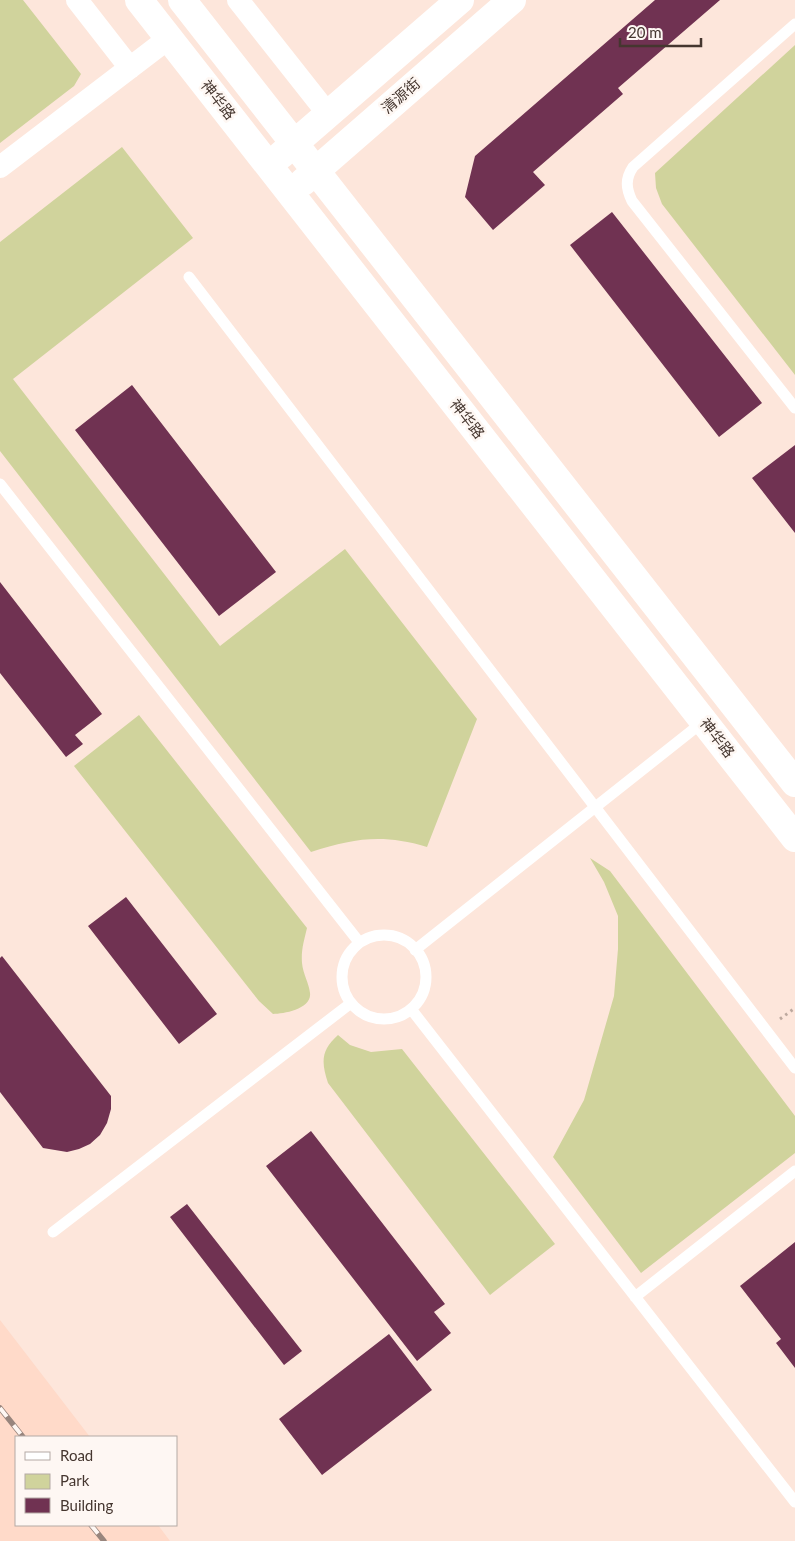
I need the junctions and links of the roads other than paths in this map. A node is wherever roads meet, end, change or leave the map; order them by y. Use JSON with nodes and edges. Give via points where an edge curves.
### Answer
{"nodes":[{"id":1,"x":77,"y":0,"type":"edge"},
{"id":2,"x":140,"y":0,"type":"edge"},
{"id":3,"x":182,"y":0,"type":"edge"},
{"id":4,"x":238,"y":0,"type":"edge"},
{"id":5,"x":460,"y":0,"type":"edge"},
{"id":6,"x":512,"y":0,"type":"edge"},
{"id":7,"x":795,"y":24,"type":"edge"},
{"id":8,"x":169,"y":38,"type":"junction"},
{"id":9,"x":130,"y":68,"type":"junction"},
{"id":10,"x":328,"y":114,"type":"junction"},
{"id":11,"x":294,"y":143,"type":"junction"},
{"id":12,"x":269,"y":166,"type":"junction"},
{"id":13,"x":0,"y":167,"type":"edge"},
{"id":14,"x":316,"y":171,"type":"junction"},
{"id":15,"x":290,"y":193,"type":"junction"},
{"id":16,"x":189,"y":277,"type":"dead end"},
{"id":17,"x":795,"y":408,"type":"edge"},
{"id":18,"x":0,"y":484,"type":"edge"},
{"id":19,"x":704,"y":721,"type":"junction"},
{"id":20,"x":795,"y":784,"type":"edge"},
{"id":21,"x":595,"y":807,"type":"junction"},
{"id":22,"x":795,"y":838,"type":"edge"},
{"id":23,"x":359,"y":942,"type":"junction"},
{"id":24,"x":415,"y":950,"type":"junction"},
{"id":25,"x":351,"y":1003,"type":"junction"},
{"id":26,"x":411,"y":1009,"type":"junction"},
{"id":27,"x":795,"y":1068,"type":"edge"},
{"id":28,"x":795,"y":1171,"type":"edge"},
{"id":29,"x":54,"y":1232,"type":"dead end"},
{"id":30,"x":635,"y":1297,"type":"junction"},
{"id":31,"x":795,"y":1502,"type":"edge"}],
"edges":[{"from":1,"to":9,"type":"street"},
{"from":2,"to":8,"type":"main road","name":"神华路"},
{"from":3,"to":11,"type":"main road"},
{"from":4,"to":10,"type":"street"},
{"from":5,"to":10,"type":"main road"},
{"from":6,"to":14,"type":"main road","name":"清源街"},
{"from":7,"to":17,"type":"lane","via":[[633,167],[626,188],[632,202]]},
{"from":8,"to":9,"type":"street"},
{"from":8,"to":12,"type":"main road","name":"神华路"},
{"from":9,"to":13,"type":"street"},
{"from":10,"to":11,"type":"main road"},
{"from":11,"to":12,"type":"main road"},
{"from":11,"to":14,"type":"main road"},
{"from":12,"to":15,"type":"main road","name":"神华路"},
{"from":14,"to":15,"type":"main road","name":"清源街"},
{"from":14,"to":20,"type":"main road"},
{"from":15,"to":19,"type":"main road","name":"神华路"},
{"from":16,"to":21,"type":"lane"},
{"from":18,"to":23,"type":"lane"},
{"from":19,"to":21,"type":"lane"},
{"from":19,"to":22,"type":"main road","name":"神华路"},
{"from":21,"to":24,"type":"lane"},
{"from":21,"to":27,"type":"lane"},
{"from":23,"to":24,"type":"lane","via":[[386,934],[400,937]]},
{"from":23,"to":25,"type":"lane","via":[[346,958],[342,978],[344,991]]},
{"from":24,"to":26,"type":"lane","via":[[426,970],[425,985]]},
{"from":25,"to":26,"type":"lane","via":[[374,1018],[394,1018]]},
{"from":25,"to":29,"type":"lane"},
{"from":26,"to":30,"type":"lane"},
{"from":28,"to":30,"type":"lane"},
{"from":30,"to":31,"type":"lane"}]}
